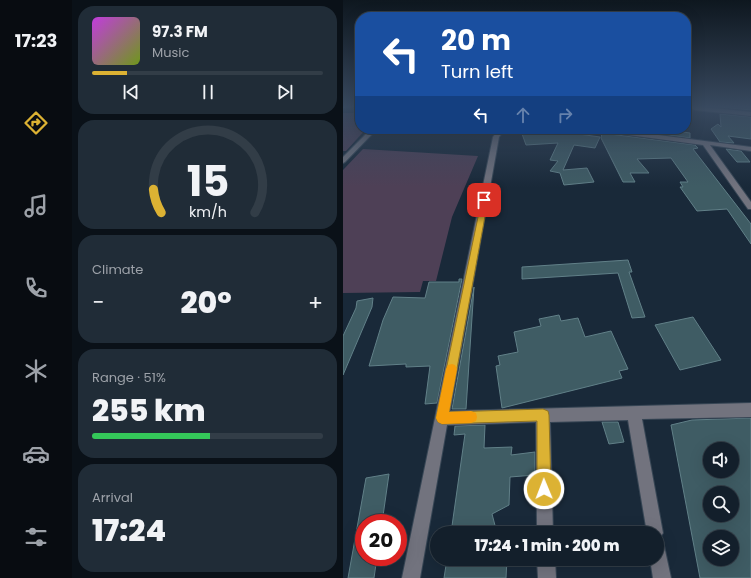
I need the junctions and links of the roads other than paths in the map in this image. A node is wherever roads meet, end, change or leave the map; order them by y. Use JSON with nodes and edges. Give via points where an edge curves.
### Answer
{"nodes":[{"id":1,"x":369,"y":134,"type":"edge"},
{"id":2,"x":497,"y":134,"type":"edge"},
{"id":3,"x":637,"y":134,"type":"edge"},
{"id":4,"x":705,"y":143,"type":"junction"},
{"id":5,"x":751,"y":149,"type":"edge"},
{"id":6,"x":343,"y":161,"type":"edge"},
{"id":7,"x":751,"y":207,"type":"edge"},
{"id":8,"x":751,"y":410,"type":"edge"},
{"id":9,"x":634,"y":413,"type":"junction"},
{"id":10,"x":543,"y":415,"type":"junction"},
{"id":11,"x":442,"y":418,"type":"junction"},
{"id":12,"x":545,"y":526,"type":"edge"},
{"id":13,"x":654,"y":526,"type":"edge"},
{"id":14,"x":546,"y":566,"type":"edge"},
{"id":15,"x":660,"y":566,"type":"edge"},
{"id":16,"x":411,"y":578,"type":"edge"},
{"id":17,"x":547,"y":578,"type":"edge"},
{"id":18,"x":662,"y":578,"type":"edge"}],
"edges":[{"from":1,"to":6,"type":"street"},
{"from":2,"to":11,"type":"street"},
{"from":3,"to":4,"type":"street"},
{"from":4,"to":5,"type":"street"},
{"from":4,"to":7,"type":"street"},
{"from":8,"to":9,"type":"street"},
{"from":9,"to":10,"type":"street"},
{"from":9,"to":13,"type":"street"},
{"from":10,"to":11,"type":"street"},
{"from":10,"to":12,"type":"street"},
{"from":11,"to":16,"type":"street"},
{"from":14,"to":17,"type":"street"},
{"from":15,"to":18,"type":"street"}]}
